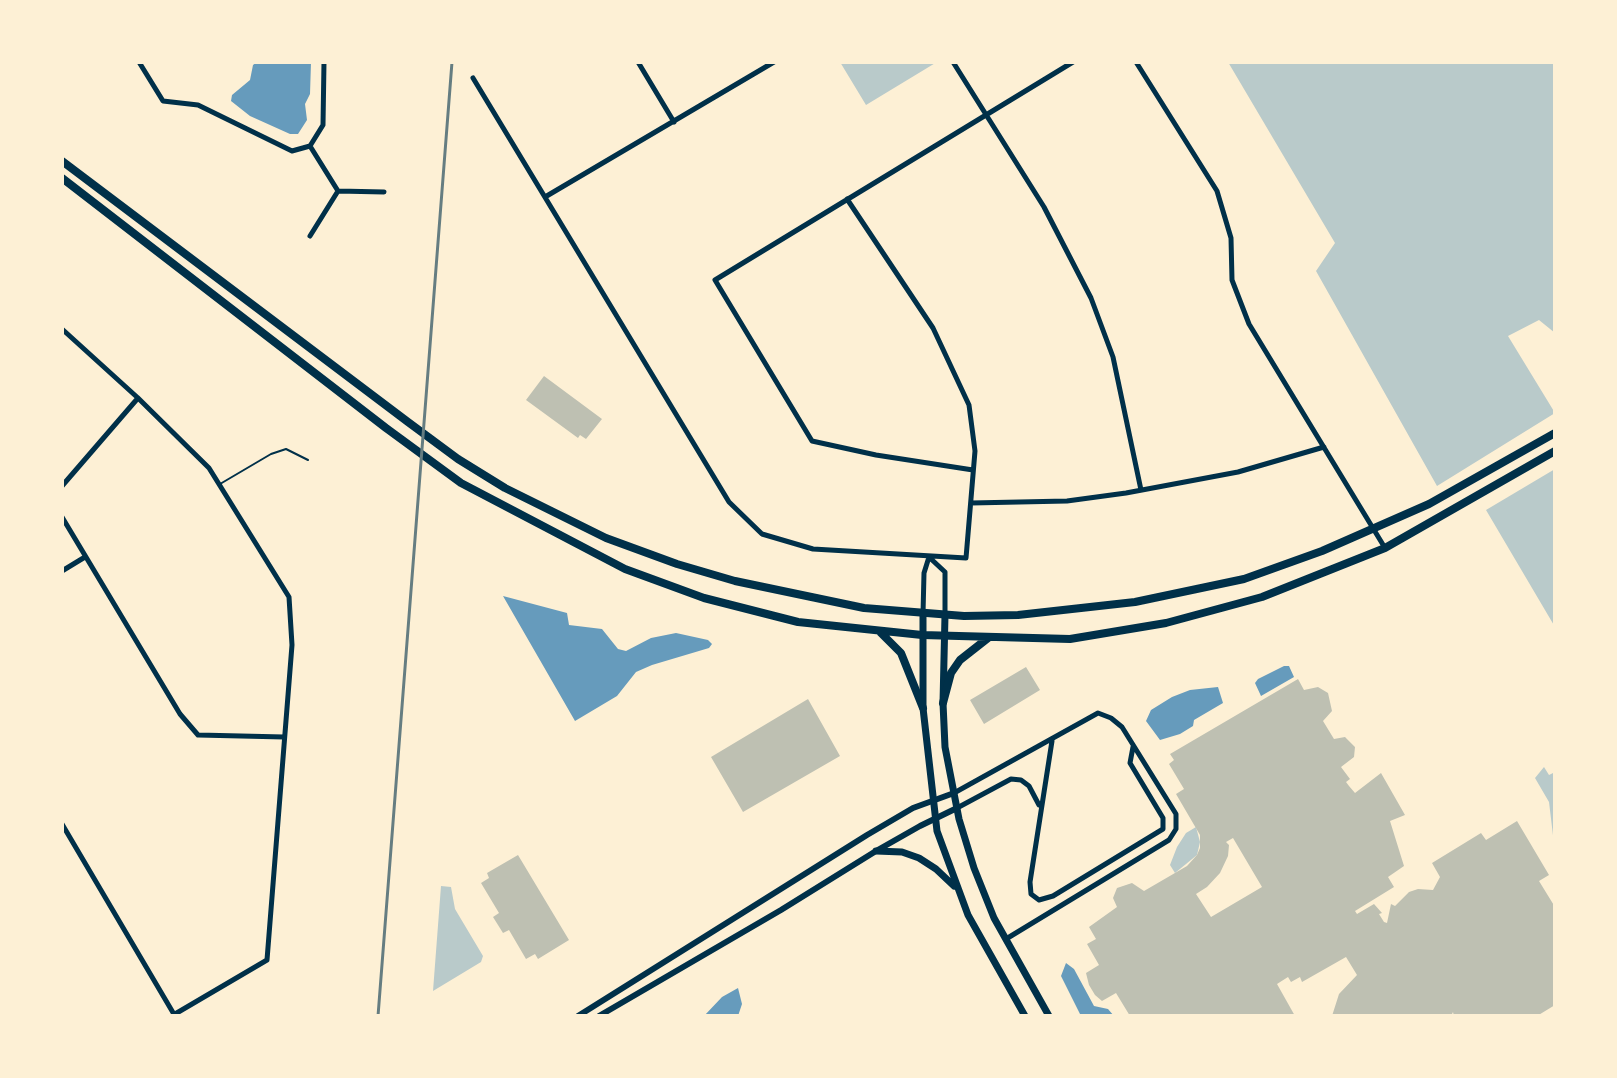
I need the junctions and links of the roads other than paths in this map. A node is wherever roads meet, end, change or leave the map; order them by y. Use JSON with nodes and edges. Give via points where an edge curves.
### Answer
{"nodes":[{"id":1,"x":139,"y":62,"type":"edge"},
{"id":2,"x":324,"y":62,"type":"edge"},
{"id":3,"x":638,"y":62,"type":"edge"},
{"id":4,"x":755,"y":62,"type":"edge"},
{"id":5,"x":774,"y":62,"type":"edge"},
{"id":6,"x":953,"y":62,"type":"edge"},
{"id":7,"x":1073,"y":62,"type":"edge"},
{"id":8,"x":1136,"y":62,"type":"edge"},
{"id":9,"x":759,"y":71,"type":"junction"},
{"id":10,"x":473,"y":78,"type":"dead end"},
{"id":11,"x":986,"y":114,"type":"junction"},
{"id":12,"x":674,"y":122,"type":"junction"},
{"id":13,"x":310,"y":146,"type":"junction"},
{"id":14,"x":62,"y":161,"type":"edge"},
{"id":15,"x":62,"y":178,"type":"edge"},
{"id":16,"x":338,"y":191,"type":"junction"},
{"id":17,"x":384,"y":192,"type":"dead end"},
{"id":18,"x":545,"y":197,"type":"junction"},
{"id":19,"x":847,"y":199,"type":"junction"},
{"id":20,"x":310,"y":236,"type":"dead end"},
{"id":21,"x":62,"y":329,"type":"edge"},
{"id":22,"x":138,"y":398,"type":"junction"},
{"id":23,"x":1555,"y":433,"type":"edge"},
{"id":24,"x":1324,"y":447,"type":"junction"},
{"id":25,"x":1555,"y":451,"type":"edge"},
{"id":26,"x":308,"y":460,"type":"dead end"},
{"id":27,"x":973,"y":470,"type":"junction"},
{"id":28,"x":219,"y":485,"type":"junction"},
{"id":29,"x":62,"y":486,"type":"edge"},
{"id":30,"x":1141,"y":490,"type":"junction"},
{"id":31,"x":971,"y":503,"type":"junction"},
{"id":32,"x":62,"y":517,"type":"edge"},
{"id":33,"x":1374,"y":530,"type":"junction"},
{"id":34,"x":1385,"y":548,"type":"junction"},
{"id":35,"x":85,"y":557,"type":"junction"},
{"id":36,"x":929,"y":557,"type":"junction"},
{"id":37,"x":62,"y":571,"type":"edge"},
{"id":38,"x":923,"y":614,"type":"junction"},
{"id":39,"x":945,"y":615,"type":"junction"},
{"id":40,"x":880,"y":631,"type":"junction"},
{"id":41,"x":922,"y":635,"type":"junction"},
{"id":42,"x":943,"y":636,"type":"junction"},
{"id":43,"x":989,"y":638,"type":"junction"},
{"id":44,"x":943,"y":703,"type":"junction"},
{"id":45,"x":923,"y":708,"type":"junction"},
{"id":46,"x":284,"y":737,"type":"junction"},
{"id":47,"x":1053,"y":740,"type":"junction"},
{"id":48,"x":1134,"y":746,"type":"junction"},
{"id":49,"x":954,"y":793,"type":"junction"},
{"id":50,"x":932,"y":802,"type":"junction"},
{"id":51,"x":1040,"y":807,"type":"junction"},
{"id":52,"x":957,"y":808,"type":"junction"},
{"id":53,"x":935,"y":818,"type":"junction"},
{"id":54,"x":62,"y":824,"type":"edge"},
{"id":55,"x":876,"y":851,"type":"junction"},
{"id":56,"x":958,"y":890,"type":"junction"},
{"id":57,"x":1005,"y":940,"type":"junction"},
{"id":58,"x":175,"y":1015,"type":"edge"},
{"id":59,"x":578,"y":1016,"type":"edge"},
{"id":60,"x":599,"y":1016,"type":"edge"},
{"id":61,"x":1025,"y":1016,"type":"edge"},
{"id":62,"x":1049,"y":1016,"type":"edge"}],
"edges":[{"from":1,"to":13,"type":"street","via":[[163,101],[198,105],[292,151]]},
{"from":2,"to":13,"type":"street","via":[[323,125]]},
{"from":3,"to":12,"type":"street"},
{"from":4,"to":9,"type":"street"},
{"from":5,"to":9,"type":"street"},
{"from":6,"to":11,"type":"street"},
{"from":7,"to":11,"type":"street"},
{"from":8,"to":24,"type":"street","via":[[1217,191],[1231,238],[1232,280],[1249,324]]},
{"from":9,"to":12,"type":"street"},
{"from":10,"to":18,"type":"street"},
{"from":11,"to":19,"type":"street"},
{"from":11,"to":30,"type":"street","via":[[1044,207],[1091,298],[1113,357]]},
{"from":12,"to":18,"type":"street"},
{"from":13,"to":16,"type":"street"},
{"from":14,"to":38,"type":"main road","via":[[458,459],[560,517],[735,581],[864,608]]},
{"from":15,"to":40,"type":"main road","via":[[461,483],[625,569],[704,598],[798,622]]},
{"from":16,"to":17,"type":"street"},
{"from":16,"to":20,"type":"street"},
{"from":18,"to":36,"type":"street","via":[[729,502],[762,534],[813,549]]},
{"from":19,"to":27,"type":"street","via":[[933,328],[969,405]]},
{"from":19,"to":27,"type":"street","via":[[715,280],[812,441]]},
{"from":21,"to":22,"type":"street"},
{"from":22,"to":28,"type":"street","via":[[209,468]]},
{"from":22,"to":29,"type":"street"},
{"from":23,"to":33,"type":"main road"},
{"from":24,"to":30,"type":"street","via":[[1238,472]]},
{"from":24,"to":33,"type":"street"},
{"from":25,"to":34,"type":"main road"},
{"from":26,"to":28,"type":"lane","via":[[286,449]]},
{"from":27,"to":31,"type":"street"},
{"from":28,"to":46,"type":"street","via":[[289,597],[292,645]]},
{"from":30,"to":31,"type":"street","via":[[1067,501]]},
{"from":31,"to":36,"type":"street","via":[[966,558]]},
{"from":32,"to":35,"type":"street"},
{"from":33,"to":34,"type":"street"},
{"from":33,"to":39,"type":"main road","via":[[1244,579],[1190,592],[1018,615]]},
{"from":34,"to":43,"type":"main road","via":[[1262,597],[1166,623],[1070,639]]},
{"from":35,"to":37,"type":"street"},
{"from":35,"to":46,"type":"street","via":[[198,735]]},
{"from":36,"to":38,"type":"street"},
{"from":36,"to":39,"type":"street","via":[[945,572]]},
{"from":38,"to":39,"type":"main road"},
{"from":38,"to":41,"type":"main road"},
{"from":39,"to":42,"type":"main road"},
{"from":40,"to":41,"type":"main road"},
{"from":40,"to":45,"type":"main road","via":[[901,653]]},
{"from":41,"to":42,"type":"main road"},
{"from":41,"to":45,"type":"main road"},
{"from":42,"to":43,"type":"main road"},
{"from":42,"to":44,"type":"main road"},
{"from":43,"to":44,"type":"main road","via":[[960,660]]},
{"from":44,"to":49,"type":"main road"},
{"from":45,"to":50,"type":"main road"},
{"from":46,"to":58,"type":"street","via":[[267,960]]},
{"from":47,"to":48,"type":"street","via":[[1098,713],[1117,722]]},
{"from":47,"to":49,"type":"street"},
{"from":47,"to":51,"type":"street"},
{"from":48,"to":51,"type":"street","via":[[1130,763],[1163,818],[1163,829],[1039,900],[1029,889]]},
{"from":48,"to":57,"type":"street","via":[[1176,814],[1174,835]]},
{"from":49,"to":50,"type":"street"},
{"from":49,"to":52,"type":"main road"},
{"from":50,"to":53,"type":"main road"},
{"from":50,"to":59,"type":"street","via":[[867,835]]},
{"from":51,"to":52,"type":"street","via":[[1029,786],[1011,779]]},
{"from":52,"to":53,"type":"street"},
{"from":52,"to":57,"type":"main road","via":[[974,868]]},
{"from":53,"to":55,"type":"street"},
{"from":53,"to":56,"type":"main road"},
{"from":54,"to":58,"type":"street"},
{"from":55,"to":56,"type":"main road","via":[[919,858]]},
{"from":55,"to":60,"type":"street"},
{"from":56,"to":61,"type":"main road"},
{"from":57,"to":62,"type":"main road"}]}
